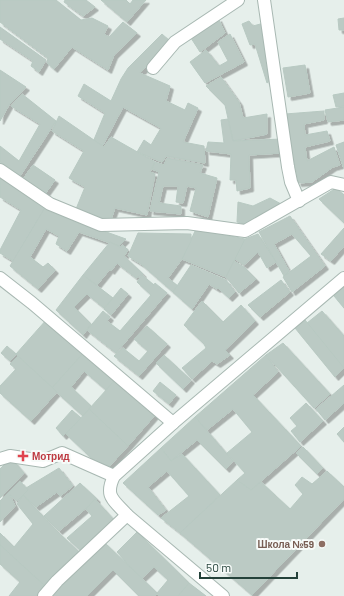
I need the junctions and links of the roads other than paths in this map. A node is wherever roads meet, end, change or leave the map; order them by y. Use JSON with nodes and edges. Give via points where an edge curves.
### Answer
{"nodes":[{"id":1,"x":238,"y":0,"type":"edge"},
{"id":2,"x":264,"y":0,"type":"edge"},
{"id":3,"x":154,"y":68,"type":"dead end"},
{"id":4,"x":0,"y":170,"type":"edge"},
{"id":5,"x":344,"y":185,"type":"edge"},
{"id":6,"x":299,"y":201,"type":"junction"},
{"id":7,"x":0,"y":278,"type":"edge"},
{"id":8,"x":344,"y":278,"type":"edge"},
{"id":9,"x":173,"y":423,"type":"junction"},
{"id":10,"x":0,"y":459,"type":"edge"},
{"id":11,"x":114,"y":476,"type":"junction"},
{"id":12,"x":127,"y":515,"type":"junction"},
{"id":13,"x":44,"y":596,"type":"edge"},
{"id":14,"x":223,"y":596,"type":"edge"}],
"edges":[{"from":1,"to":3,"type":"street","via":[[175,42]]},
{"from":2,"to":6,"type":"street","via":[[288,167]]},
{"from":4,"to":6,"type":"street","via":[[50,204],[101,225],[187,223],[245,231]]},
{"from":5,"to":6,"type":"street","via":[[331,182]]},
{"from":7,"to":9,"type":"street"},
{"from":8,"to":9,"type":"street"},
{"from":9,"to":11,"type":"street"},
{"from":10,"to":11,"type":"street","via":[[10,456],[43,461],[62,453]]},
{"from":11,"to":12,"type":"street","via":[[109,486],[110,495]]},
{"from":12,"to":13,"type":"street","via":[[57,580]]},
{"from":12,"to":14,"type":"street"}]}
